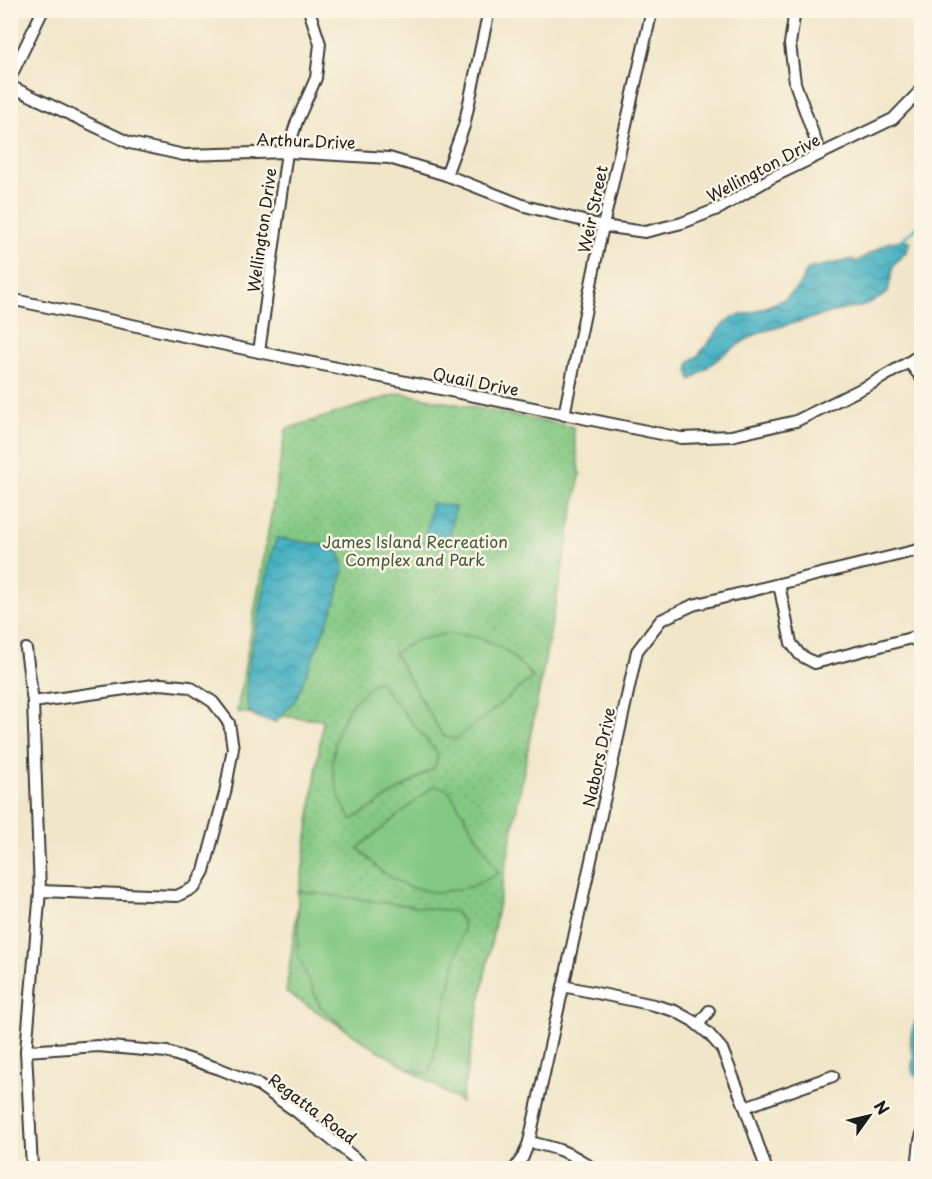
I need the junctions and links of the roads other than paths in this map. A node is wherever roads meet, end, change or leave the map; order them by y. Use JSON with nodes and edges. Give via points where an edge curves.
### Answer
{"nodes":[{"id":1,"x":43,"y":10,"type":"edge"},
{"id":2,"x":309,"y":10,"type":"edge"},
{"id":3,"x":489,"y":10,"type":"edge"},
{"id":4,"x":652,"y":10,"type":"edge"},
{"id":5,"x":795,"y":10,"type":"edge"},
{"id":6,"x":10,"y":78,"type":"edge"},
{"id":7,"x":10,"y":86,"type":"edge"},
{"id":8,"x":921,"y":89,"type":"edge"},
{"id":9,"x":287,"y":152,"type":"junction"},
{"id":10,"x":820,"y":153,"type":"junction"},
{"id":11,"x":446,"y":175,"type":"junction"},
{"id":12,"x":603,"y":226,"type":"junction"},
{"id":13,"x":10,"y":299,"type":"edge"},
{"id":14,"x":260,"y":352,"type":"junction"},
{"id":15,"x":921,"y":353,"type":"edge"},
{"id":16,"x":909,"y":362,"type":"junction"},
{"id":17,"x":921,"y":379,"type":"edge"},
{"id":18,"x":564,"y":415,"type":"junction"},
{"id":19,"x":921,"y":549,"type":"edge"},
{"id":20,"x":779,"y":584,"type":"junction"},
{"id":21,"x":921,"y":644,"type":"edge"},
{"id":22,"x":26,"y":649,"type":"dead end"},
{"id":23,"x":33,"y":702,"type":"junction"},
{"id":24,"x":40,"y":891,"type":"junction"},
{"id":25,"x":563,"y":986,"type":"junction"},
{"id":26,"x":709,"y":1011,"type":"dead end"},
{"id":27,"x":698,"y":1025,"type":"junction"},
{"id":28,"x":26,"y":1051,"type":"junction"},
{"id":29,"x":833,"y":1076,"type":"dead end"},
{"id":30,"x":745,"y":1107,"type":"junction"},
{"id":31,"x":921,"y":1134,"type":"edge"},
{"id":32,"x":528,"y":1142,"type":"junction"},
{"id":33,"x":32,"y":1168,"type":"edge"},
{"id":34,"x":367,"y":1168,"type":"edge"},
{"id":35,"x":515,"y":1168,"type":"edge"},
{"id":36,"x":591,"y":1168,"type":"edge"},
{"id":37,"x":766,"y":1168,"type":"edge"},
{"id":38,"x":917,"y":1168,"type":"edge"}],
"edges":[{"from":1,"to":6,"type":"street"},
{"from":2,"to":9,"type":"street","name":"Wellington Drive","via":[[320,44],[316,78]]},
{"from":3,"to":11,"type":"street","via":[[464,126]]},
{"from":4,"to":12,"type":"street","name":"Weir Street"},
{"from":5,"to":10,"type":"street","via":[[790,44],[795,83]]},
{"from":7,"to":9,"type":"street","name":"Arthur Drive","via":[[130,143],[183,155]]},
{"from":8,"to":10,"type":"street","name":"Wellington Drive","via":[[893,119]]},
{"from":9,"to":11,"type":"street","name":"Arthur Drive","via":[[389,158]]},
{"from":9,"to":14,"type":"street","name":"Wellington Drive"},
{"from":10,"to":12,"type":"street","name":"Wellington Drive","via":[[720,208],[682,223],[645,232]]},
{"from":11,"to":12,"type":"street","name":"Arthur Drive","via":[[525,206]]},
{"from":12,"to":18,"type":"street","name":"Weir Street"},
{"from":13,"to":14,"type":"street","name":"Quail Drive"},
{"from":14,"to":18,"type":"street","name":"Quail Drive"},
{"from":15,"to":16,"type":"street","name":"Quail Drive"},
{"from":16,"to":17,"type":"street"},
{"from":16,"to":18,"type":"street","name":"Quail Drive","via":[[796,421],[731,436],[681,438]]},
{"from":19,"to":20,"type":"street","name":"Nabors Drive"},
{"from":20,"to":21,"type":"street","via":[[791,643],[800,655],[815,663],[911,638]]},
{"from":20,"to":25,"type":"street","name":"Nabors Drive","via":[[693,605],[661,620],[637,651]]},
{"from":22,"to":23,"type":"street"},
{"from":23,"to":24,"type":"street"},
{"from":23,"to":24,"type":"street","via":[[161,684],[190,687],[213,702],[229,723],[233,748],[204,871],[195,887],[177,896]]},
{"from":24,"to":28,"type":"street"},
{"from":25,"to":27,"type":"street","via":[[675,1011]]},
{"from":25,"to":32,"type":"street","name":"Nabors Drive"},
{"from":26,"to":27,"type":"street"},
{"from":27,"to":30,"type":"street","via":[[722,1049]]},
{"from":28,"to":33,"type":"street"},
{"from":28,"to":34,"type":"street","name":"Regatta Road","via":[[98,1046],[167,1052],[220,1069],[256,1084]]},
{"from":29,"to":30,"type":"street"},
{"from":30,"to":37,"type":"street"},
{"from":31,"to":38,"type":"street"},
{"from":32,"to":35,"type":"street","name":"Nabors Drive"},
{"from":32,"to":36,"type":"street","via":[[563,1151]]}]}
